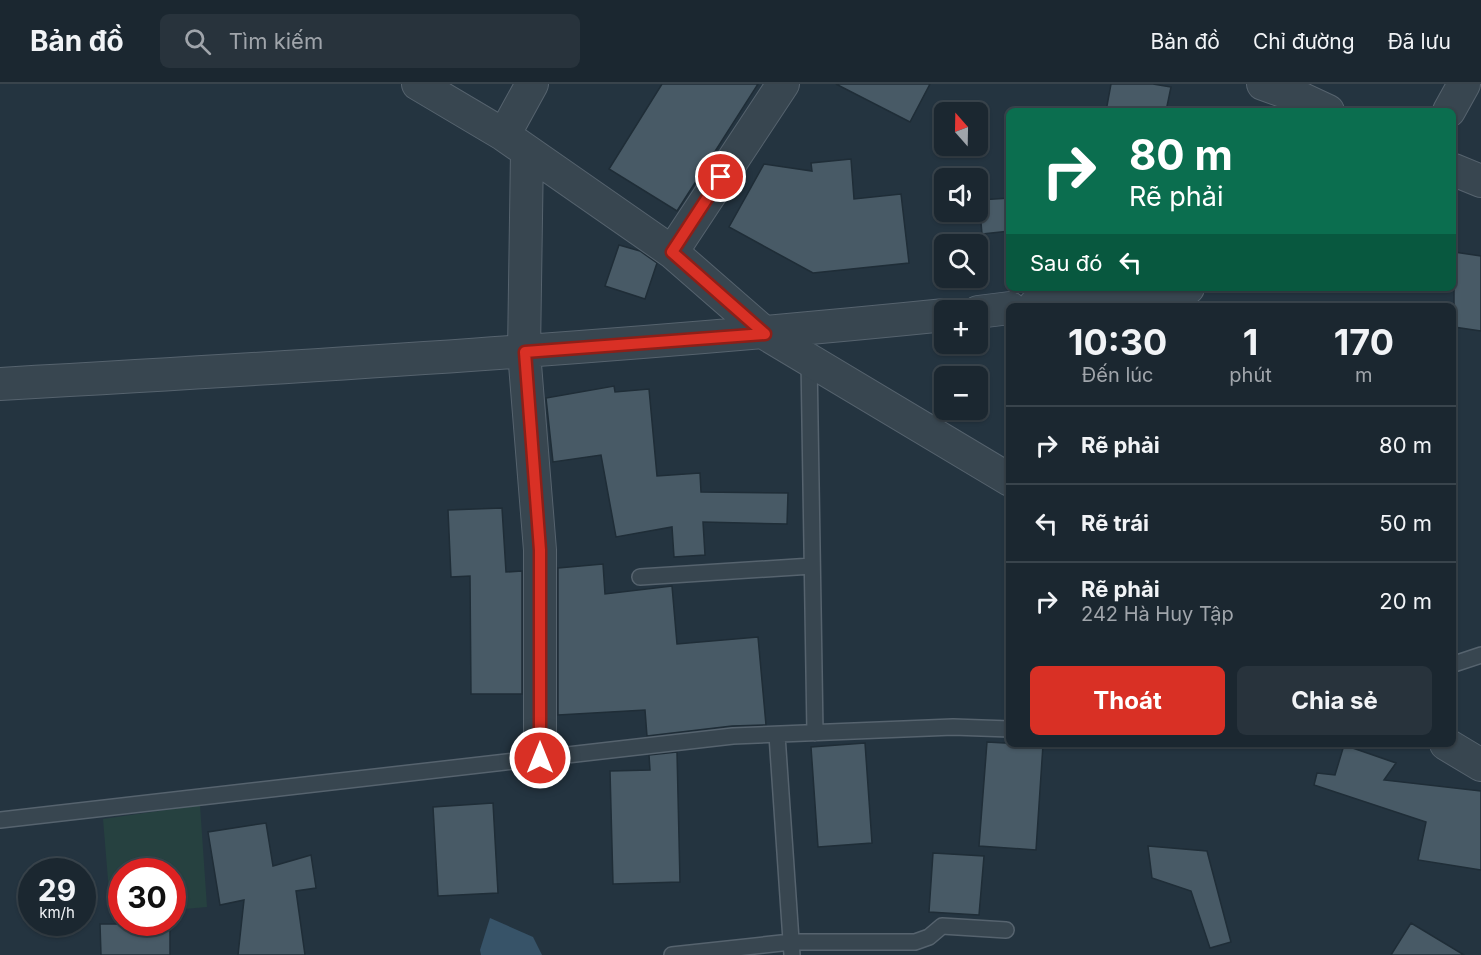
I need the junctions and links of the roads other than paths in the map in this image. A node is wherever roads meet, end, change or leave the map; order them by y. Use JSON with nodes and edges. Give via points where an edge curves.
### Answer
{"nodes":[{"id":1,"x":418,"y":84,"type":"edge"},
{"id":2,"x":532,"y":84,"type":"edge"},
{"id":3,"x":783,"y":84,"type":"edge"},
{"id":4,"x":1263,"y":84,"type":"edge"},
{"id":5,"x":1464,"y":84,"type":"edge"},
{"id":6,"x":1322,"y":108,"type":"edge"},
{"id":7,"x":1451,"y":108,"type":"edge"},
{"id":8,"x":515,"y":143,"type":"junction"},
{"id":9,"x":1456,"y":171,"type":"edge"},
{"id":10,"x":1481,"y":182,"type":"edge"},
{"id":11,"x":672,"y":252,"type":"junction"},
{"id":12,"x":1172,"y":291,"type":"edge"},
{"id":13,"x":1062,"y":303,"type":"edge"},
{"id":14,"x":1006,"y":309,"type":"edge"},
{"id":15,"x":988,"y":311,"type":"edge"},
{"id":16,"x":934,"y":316,"type":"edge"},
{"id":17,"x":765,"y":334,"type":"junction"},
{"id":18,"x":525,"y":352,"type":"junction"},
{"id":19,"x":809,"y":359,"type":"junction"},
{"id":20,"x":0,"y":384,"type":"edge"},
{"id":21,"x":1006,"y":478,"type":"edge"},
{"id":22,"x":812,"y":566,"type":"junction"},
{"id":23,"x":640,"y":577,"type":"dead end"},
{"id":24,"x":1481,"y":655,"type":"edge"},
{"id":25,"x":1456,"y":663,"type":"edge"},
{"id":26,"x":1006,"y":729,"type":"edge"},
{"id":27,"x":815,"y":733,"type":"junction"},
{"id":28,"x":777,"y":735,"type":"junction"},
{"id":29,"x":1451,"y":747,"type":"edge"},
{"id":30,"x":540,"y":758,"type":"junction"},
{"id":31,"x":1481,"y":765,"type":"edge"},
{"id":32,"x":0,"y":820,"type":"edge"},
{"id":33,"x":1006,"y":930,"type":"dead end"},
{"id":34,"x":791,"y":949,"type":"edge"},
{"id":35,"x":672,"y":955,"type":"edge"}],
"edges":[{"from":1,"to":8,"type":"street"},
{"from":2,"to":8,"type":"street"},
{"from":3,"to":11,"type":"street"},
{"from":4,"to":6,"type":"street"},
{"from":5,"to":7,"type":"street"},
{"from":8,"to":11,"type":"street"},
{"from":8,"to":18,"type":"street"},
{"from":9,"to":10,"type":"street"},
{"from":11,"to":17,"type":"street"},
{"from":12,"to":13,"type":"street"},
{"from":14,"to":15,"type":"street"},
{"from":16,"to":17,"type":"street"},
{"from":17,"to":18,"type":"street"},
{"from":17,"to":19,"type":"street"},
{"from":18,"to":20,"type":"street"},
{"from":18,"to":30,"type":"street","via":[[540,550]]},
{"from":19,"to":21,"type":"street"},
{"from":19,"to":22,"type":"lane"},
{"from":22,"to":23,"type":"lane"},
{"from":22,"to":27,"type":"lane"},
{"from":24,"to":25,"type":"lane"},
{"from":26,"to":27,"type":"lane","via":[[953,727]]},
{"from":27,"to":28,"type":"lane"},
{"from":28,"to":30,"type":"lane","via":[[733,736]]},
{"from":28,"to":34,"type":"lane"},
{"from":29,"to":31,"type":"street"},
{"from":30,"to":32,"type":"lane"},
{"from":33,"to":34,"type":"lane","via":[[942,926],[915,942]]},
{"from":34,"to":35,"type":"lane"}]}
